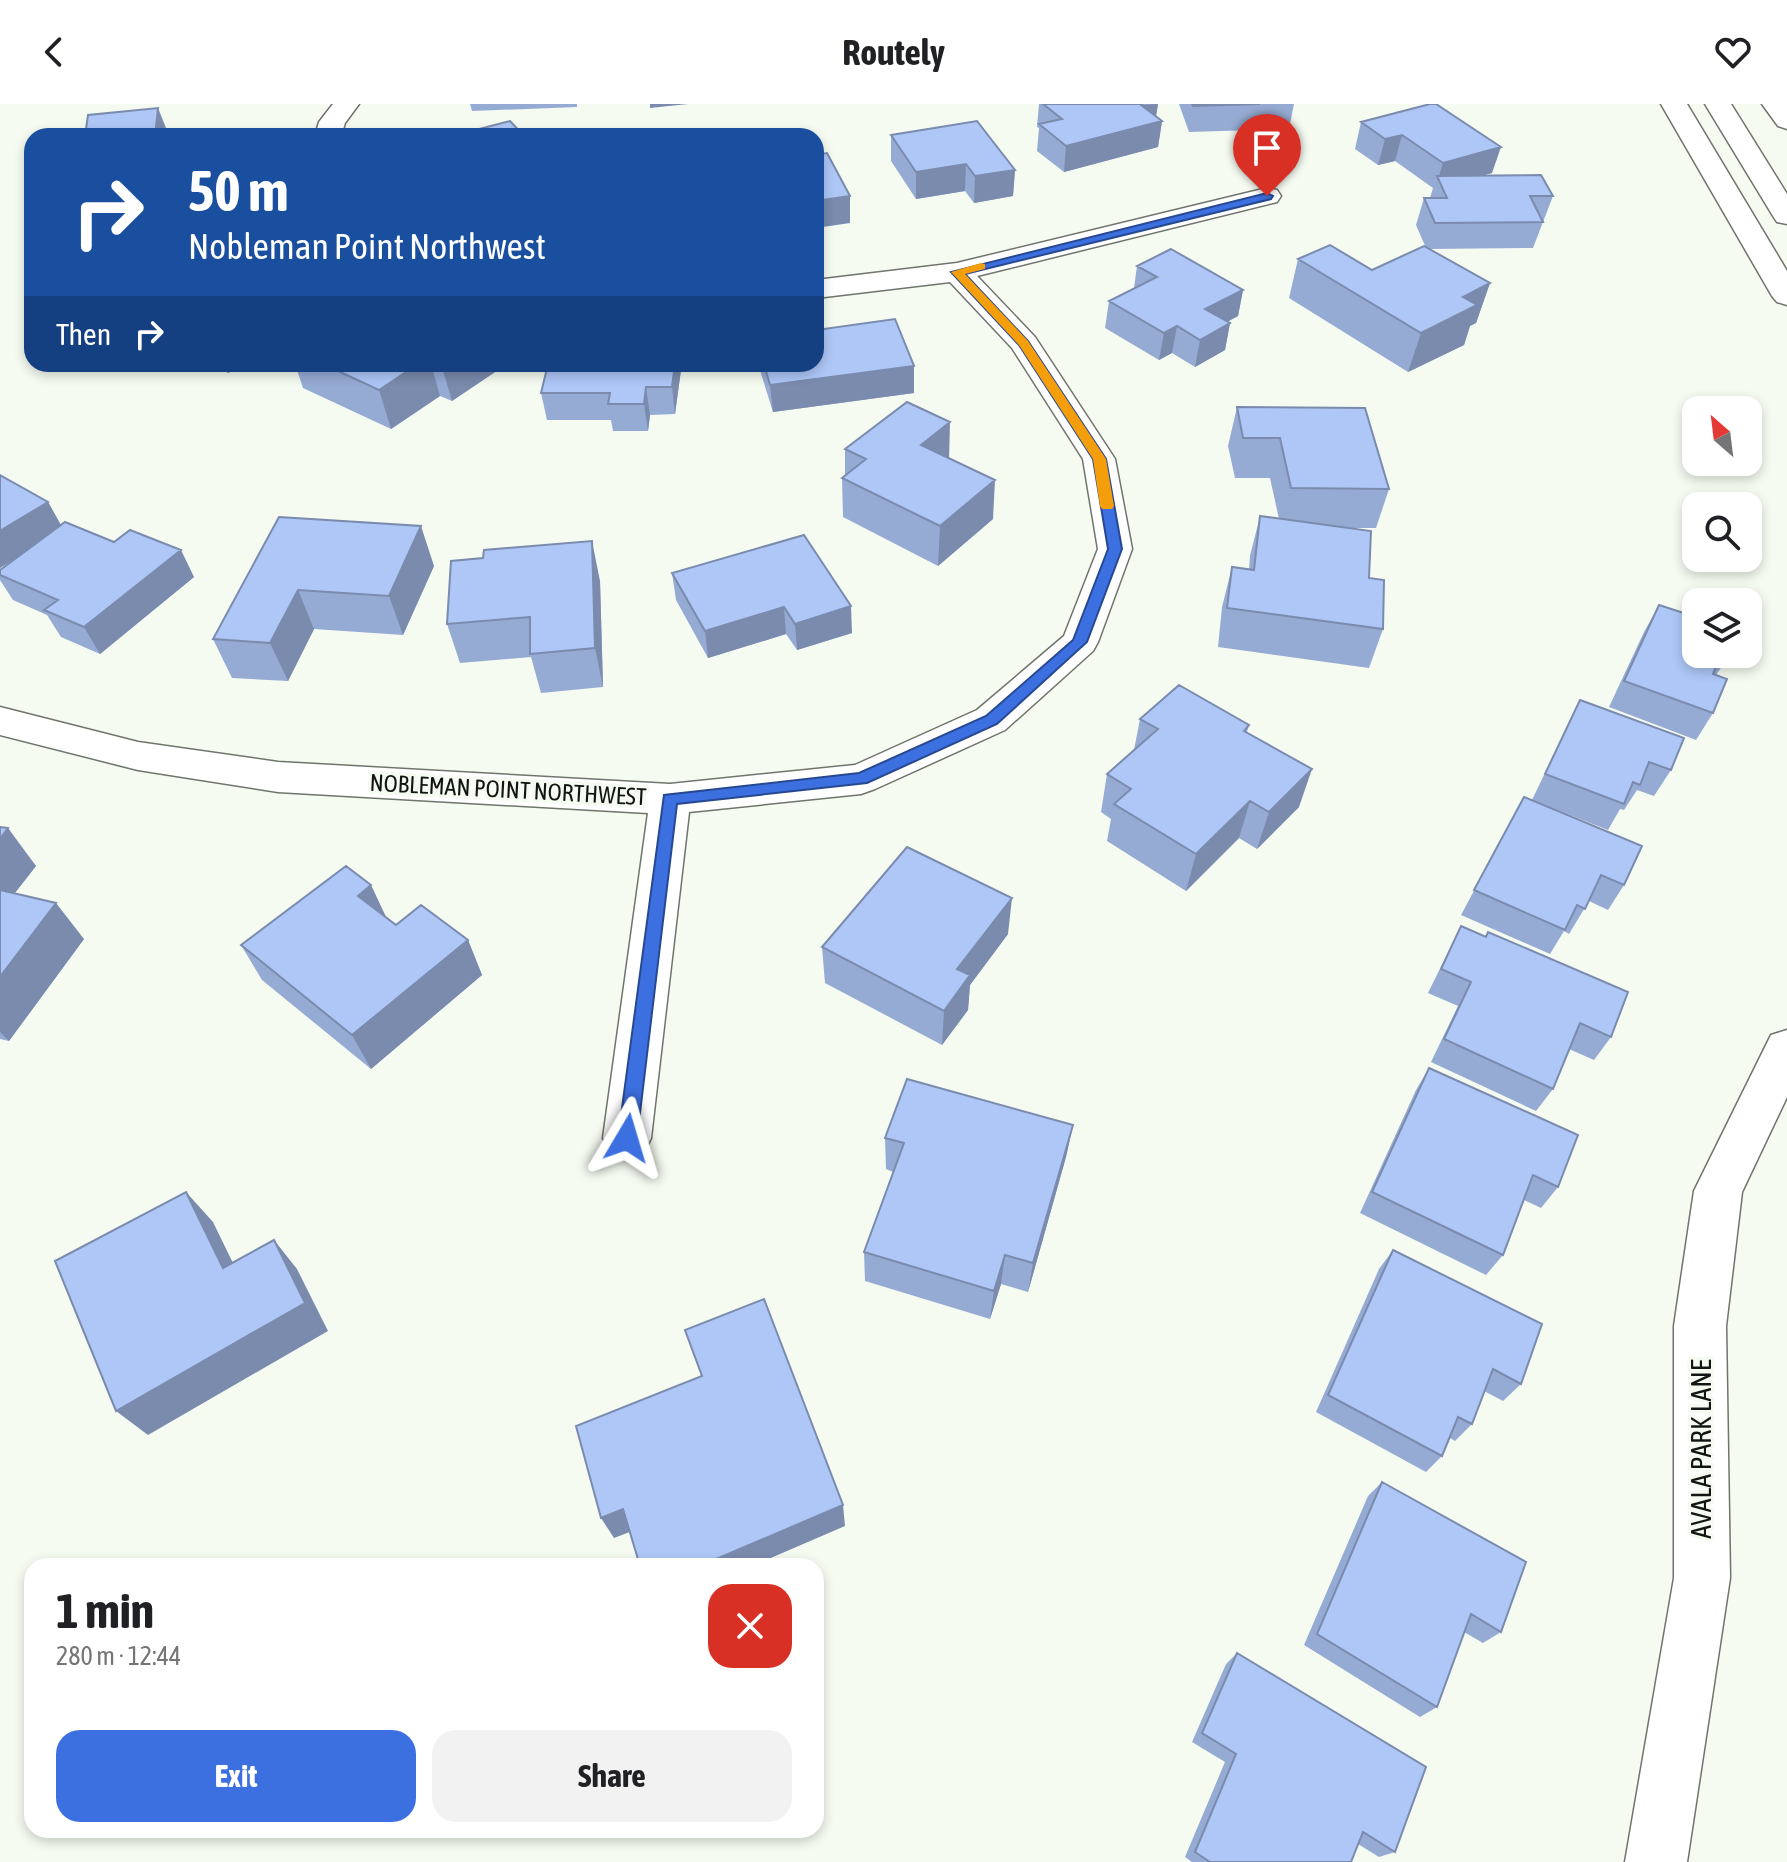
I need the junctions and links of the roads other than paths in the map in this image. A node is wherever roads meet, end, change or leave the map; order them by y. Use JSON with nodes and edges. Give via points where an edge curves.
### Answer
{"nodes":[{"id":1,"x":346,"y":104,"type":"edge"},
{"id":2,"x":1718,"y":104,"type":"edge"},
{"id":3,"x":1775,"y":104,"type":"edge"},
{"id":4,"x":1672,"y":106,"type":"edge"},
{"id":5,"x":1787,"y":121,"type":"edge"},
{"id":6,"x":330,"y":128,"type":"edge"},
{"id":7,"x":1267,"y":196,"type":"dead end"},
{"id":8,"x":1787,"y":216,"type":"edge"},
{"id":9,"x":957,"y":272,"type":"junction"},
{"id":10,"x":824,"y":288,"type":"edge"},
{"id":11,"x":1787,"y":296,"type":"edge"},
{"id":12,"x":0,"y":721,"type":"edge"},
{"id":13,"x":670,"y":799,"type":"junction"},
{"id":14,"x":1787,"y":1049,"type":"edge"},
{"id":15,"x":627,"y":1138,"type":"dead end"},
{"id":16,"x":1656,"y":1862,"type":"edge"}],
"edges":[{"from":1,"to":6,"type":"main road"},
{"from":2,"to":8,"type":"main road"},
{"from":3,"to":5,"type":"main road"},
{"from":4,"to":11,"type":"main road"},
{"from":7,"to":9,"type":"main road"},
{"from":9,"to":10,"type":"main road"},
{"from":9,"to":13,"type":"main road","name":"NOBLEMAN POINT NORTHWEST","via":[[1024,343],[1099,459],[1115,549],[1080,642],[991,720],[861,779]]},
{"from":12,"to":13,"type":"main road","name":"NOBLEMAN POINT NORTHWEST","via":[[138,756],[278,777]]},
{"from":13,"to":15,"type":"main road"},
{"from":14,"to":16,"type":"main road","name":"AVALA PARK LANE","via":[[1718,1191],[1700,1326],[1702,1578]]}]}
